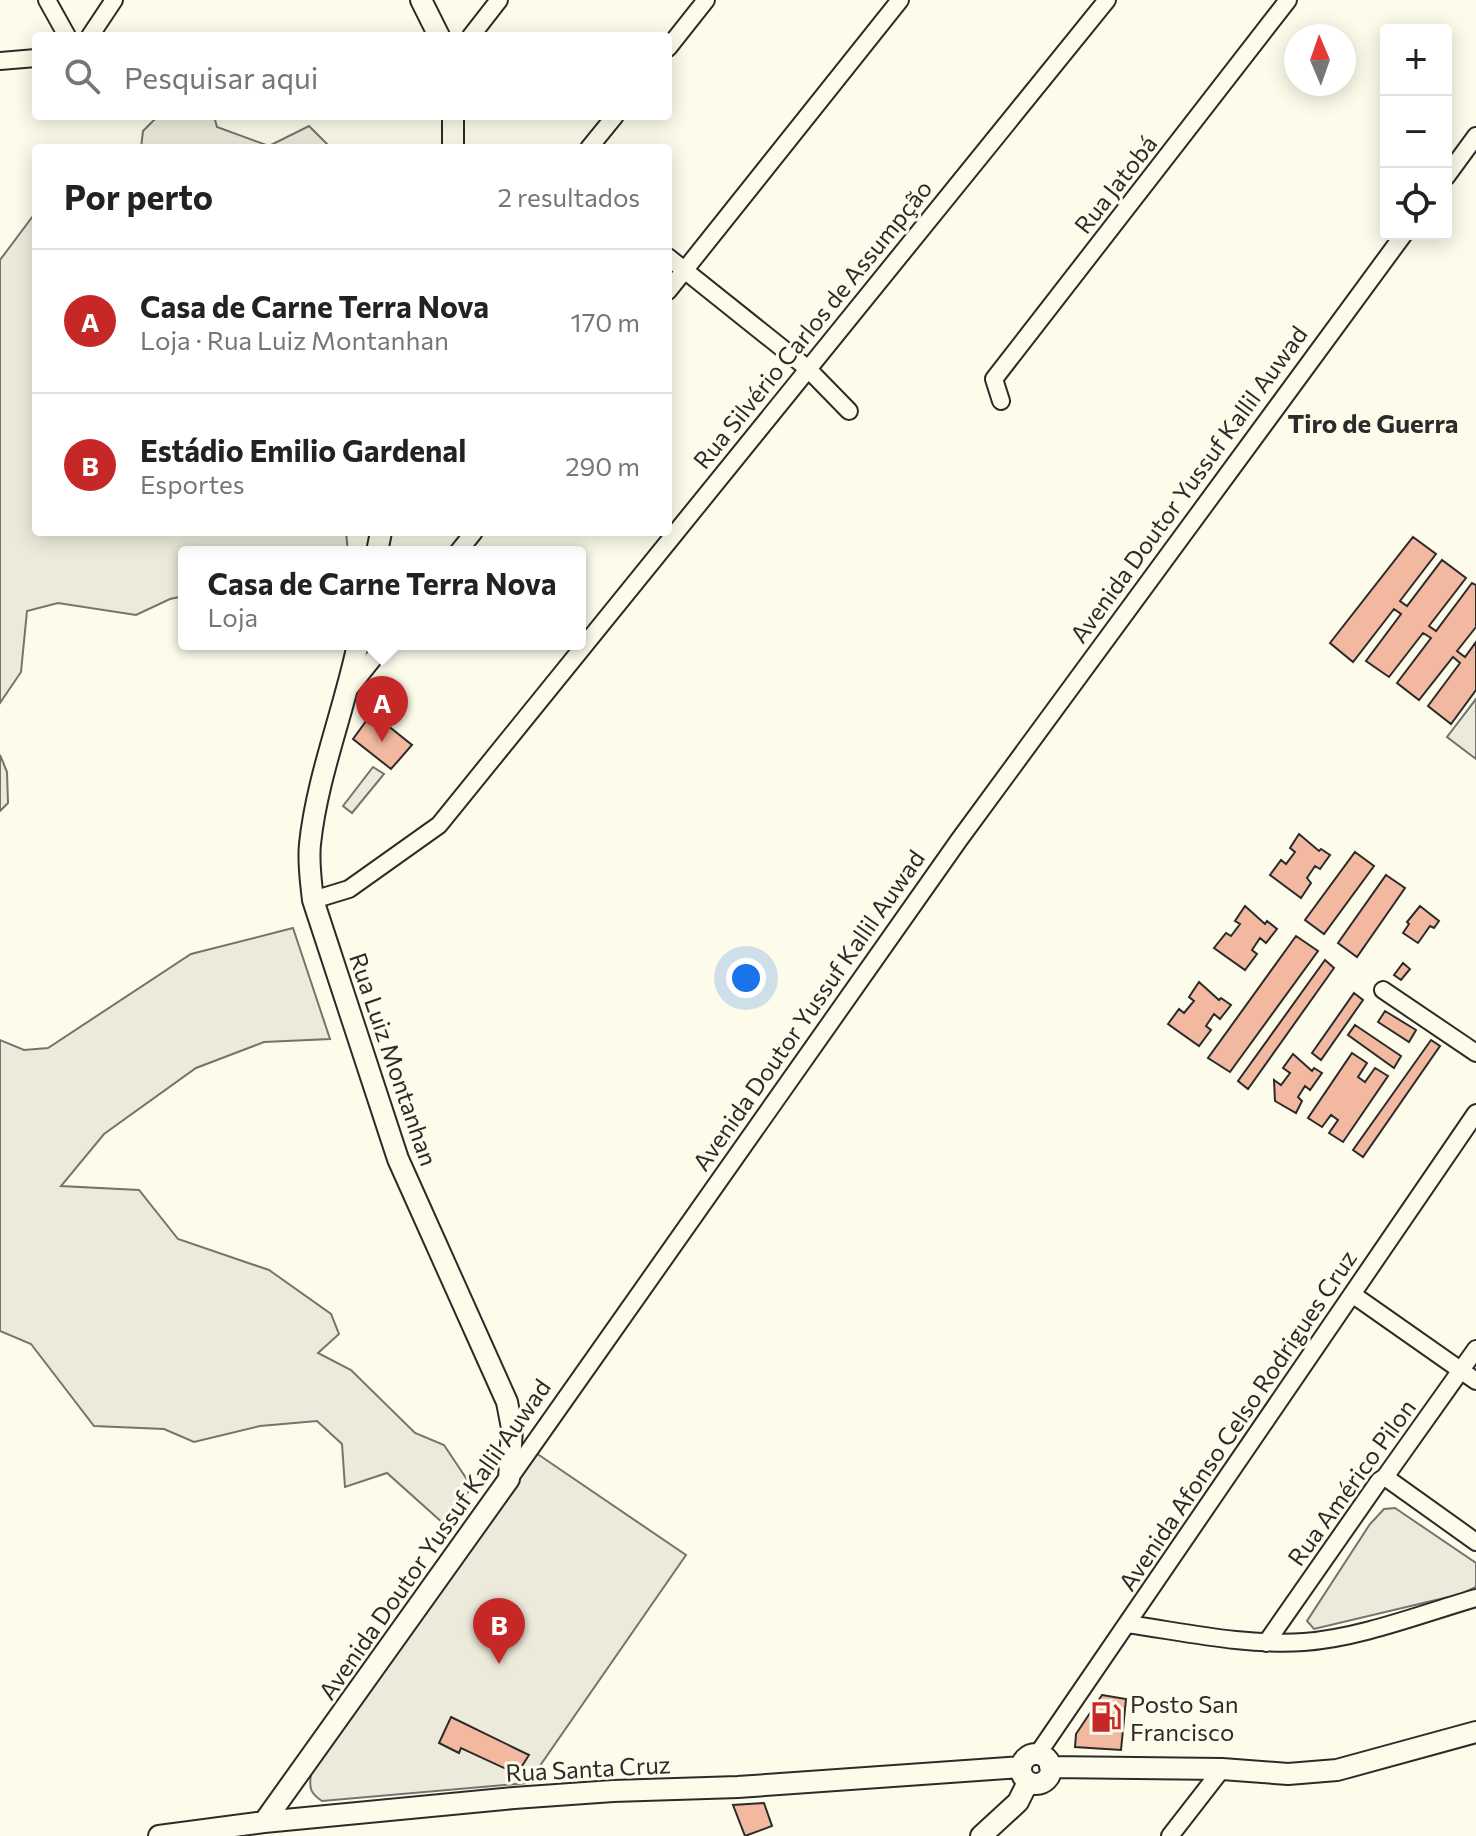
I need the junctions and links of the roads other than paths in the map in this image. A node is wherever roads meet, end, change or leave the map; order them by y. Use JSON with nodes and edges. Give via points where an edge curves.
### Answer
{"nodes":[{"id":1,"x":47,"y":0,"type":"edge"},
{"id":2,"x":114,"y":0,"type":"edge"},
{"id":3,"x":421,"y":0,"type":"edge"},
{"id":4,"x":499,"y":0,"type":"edge"},
{"id":5,"x":706,"y":0,"type":"edge"},
{"id":6,"x":900,"y":0,"type":"edge"},
{"id":7,"x":1107,"y":0,"type":"edge"},
{"id":8,"x":1288,"y":0,"type":"edge"},
{"id":9,"x":65,"y":32,"type":"edge"},
{"id":10,"x":93,"y":32,"type":"edge"},
{"id":11,"x":437,"y":32,"type":"edge"},
{"id":12,"x":474,"y":32,"type":"edge"},
{"id":13,"x":672,"y":43,"type":"edge"},
{"id":14,"x":32,"y":58,"type":"edge"},
{"id":15,"x":0,"y":61,"type":"edge"},
{"id":16,"x":453,"y":120,"type":"edge"},
{"id":17,"x":612,"y":120,"type":"edge"},
{"id":18,"x":1476,"y":136,"type":"edge"},
{"id":19,"x":453,"y":144,"type":"edge"},
{"id":20,"x":592,"y":144,"type":"edge"},
{"id":21,"x":1452,"y":169,"type":"edge"},
{"id":22,"x":1400,"y":240,"type":"edge"},
{"id":23,"x":672,"y":260,"type":"edge"},
{"id":24,"x":685,"y":270,"type":"junction"},
{"id":25,"x":672,"y":286,"type":"edge"},
{"id":26,"x":807,"y":368,"type":"junction"},
{"id":27,"x":1001,"y":401,"type":"dead end"},
{"id":28,"x":849,"y":411,"type":"dead end"},
{"id":29,"x":672,"y":536,"type":"edge"},
{"id":30,"x":672,"y":536,"type":"edge"},
{"id":31,"x":586,"y":642,"type":"edge"},
{"id":32,"x":357,"y":650,"type":"edge"},
{"id":33,"x":380,"y":650,"type":"edge"},
{"id":34,"x":580,"y":650,"type":"edge"},
{"id":35,"x":348,"y":690,"type":"junction"},
{"id":36,"x":313,"y":900,"type":"junction"},
{"id":37,"x":1383,"y":990,"type":"dead end"},
{"id":38,"x":1476,"y":1053,"type":"edge"},
{"id":39,"x":1476,"y":1113,"type":"edge"},
{"id":40,"x":1352,"y":1294,"type":"junction"},
{"id":41,"x":1476,"y":1349,"type":"edge"},
{"id":42,"x":1461,"y":1371,"type":"junction"},
{"id":43,"x":1476,"y":1381,"type":"edge"},
{"id":44,"x":1385,"y":1477,"type":"junction"},
{"id":45,"x":509,"y":1479,"type":"junction"},
{"id":46,"x":1476,"y":1542,"type":"edge"},
{"id":47,"x":1476,"y":1598,"type":"edge"},
{"id":48,"x":1127,"y":1624,"type":"junction"},
{"id":49,"x":1266,"y":1643,"type":"junction"},
{"id":50,"x":1476,"y":1732,"type":"edge"},
{"id":51,"x":1034,"y":1768,"type":"junction"},
{"id":52,"x":1222,"y":1769,"type":"junction"},
{"id":53,"x":264,"y":1822,"type":"junction"},
{"id":54,"x":159,"y":1836,"type":"edge"},
{"id":55,"x":981,"y":1836,"type":"edge"},
{"id":56,"x":1170,"y":1836,"type":"edge"}],
"edges":[{"from":1,"to":9,"type":"street"},
{"from":2,"to":10,"type":"street"},
{"from":3,"to":11,"type":"street"},
{"from":4,"to":12,"type":"street"},
{"from":5,"to":13,"type":"street"},
{"from":6,"to":24,"type":"street"},
{"from":7,"to":26,"type":"street","name":"Rua Silvério Carlos de Assumpção"},
{"from":8,"to":27,"type":"street","name":"Rua Jatobá","via":[[994,379]]},
{"from":14,"to":15,"type":"street"},
{"from":16,"to":19,"type":"street"},
{"from":17,"to":20,"type":"street"},
{"from":18,"to":21,"type":"street"},
{"from":22,"to":45,"type":"street","name":"Avenida Doutor Yussuf Kallil Auwad","via":[[959,840]]},
{"from":23,"to":24,"type":"street"},
{"from":24,"to":25,"type":"street"},
{"from":24,"to":26,"type":"street"},
{"from":26,"to":28,"type":"street"},
{"from":26,"to":30,"type":"street","name":"Rua Silvério Carlos de Assumpção"},
{"from":29,"to":31,"type":"street","name":"Rua Silvério Carlos de Assumpção"},
{"from":32,"to":35,"type":"street","name":"Rua Luiz Montanhan"},
{"from":33,"to":35,"type":"street"},
{"from":34,"to":36,"type":"street","name":"Rua Silvério Carlos de Assumpção","via":[[439,825],[349,889]]},
{"from":35,"to":36,"type":"street","name":"Rua Luiz Montanhan","via":[[313,821]]},
{"from":36,"to":45,"type":"street","name":"Rua Luiz Montanhan","via":[[398,1159],[507,1402],[512,1428]]},
{"from":37,"to":38,"type":"street"},
{"from":39,"to":40,"type":"street","name":"Avenida Afonso Celso Rodrigues Cruz"},
{"from":40,"to":42,"type":"street"},
{"from":40,"to":48,"type":"street","name":"Avenida Afonso Celso Rodrigues Cruz"},
{"from":41,"to":42,"type":"street","name":"Rua Américo Pilon"},
{"from":42,"to":43,"type":"street"},
{"from":42,"to":44,"type":"street","name":"Rua Américo Pilon"},
{"from":44,"to":46,"type":"street"},
{"from":44,"to":49,"type":"street","name":"Rua Américo Pilon"},
{"from":45,"to":53,"type":"street","name":"Avenida Doutor Yussuf Kallil Auwad"},
{"from":47,"to":49,"type":"street","via":[[1333,1639]]},
{"from":48,"to":49,"type":"street"},
{"from":48,"to":51,"type":"street","name":"Avenida Afonso Celso Rodrigues Cruz"},
{"from":50,"to":52,"type":"street","name":"Rua Santa Cruz","via":[[1337,1770],[1288,1774]]},
{"from":51,"to":52,"type":"street","name":"Rua Santa Cruz"},
{"from":51,"to":53,"type":"street","name":"Rua Santa Cruz","via":[[613,1791]]},
{"from":51,"to":55,"type":"street","via":[[1018,1802]]},
{"from":52,"to":56,"type":"street"},
{"from":53,"to":54,"type":"street","name":"Rua Santa Cruz"}]}
